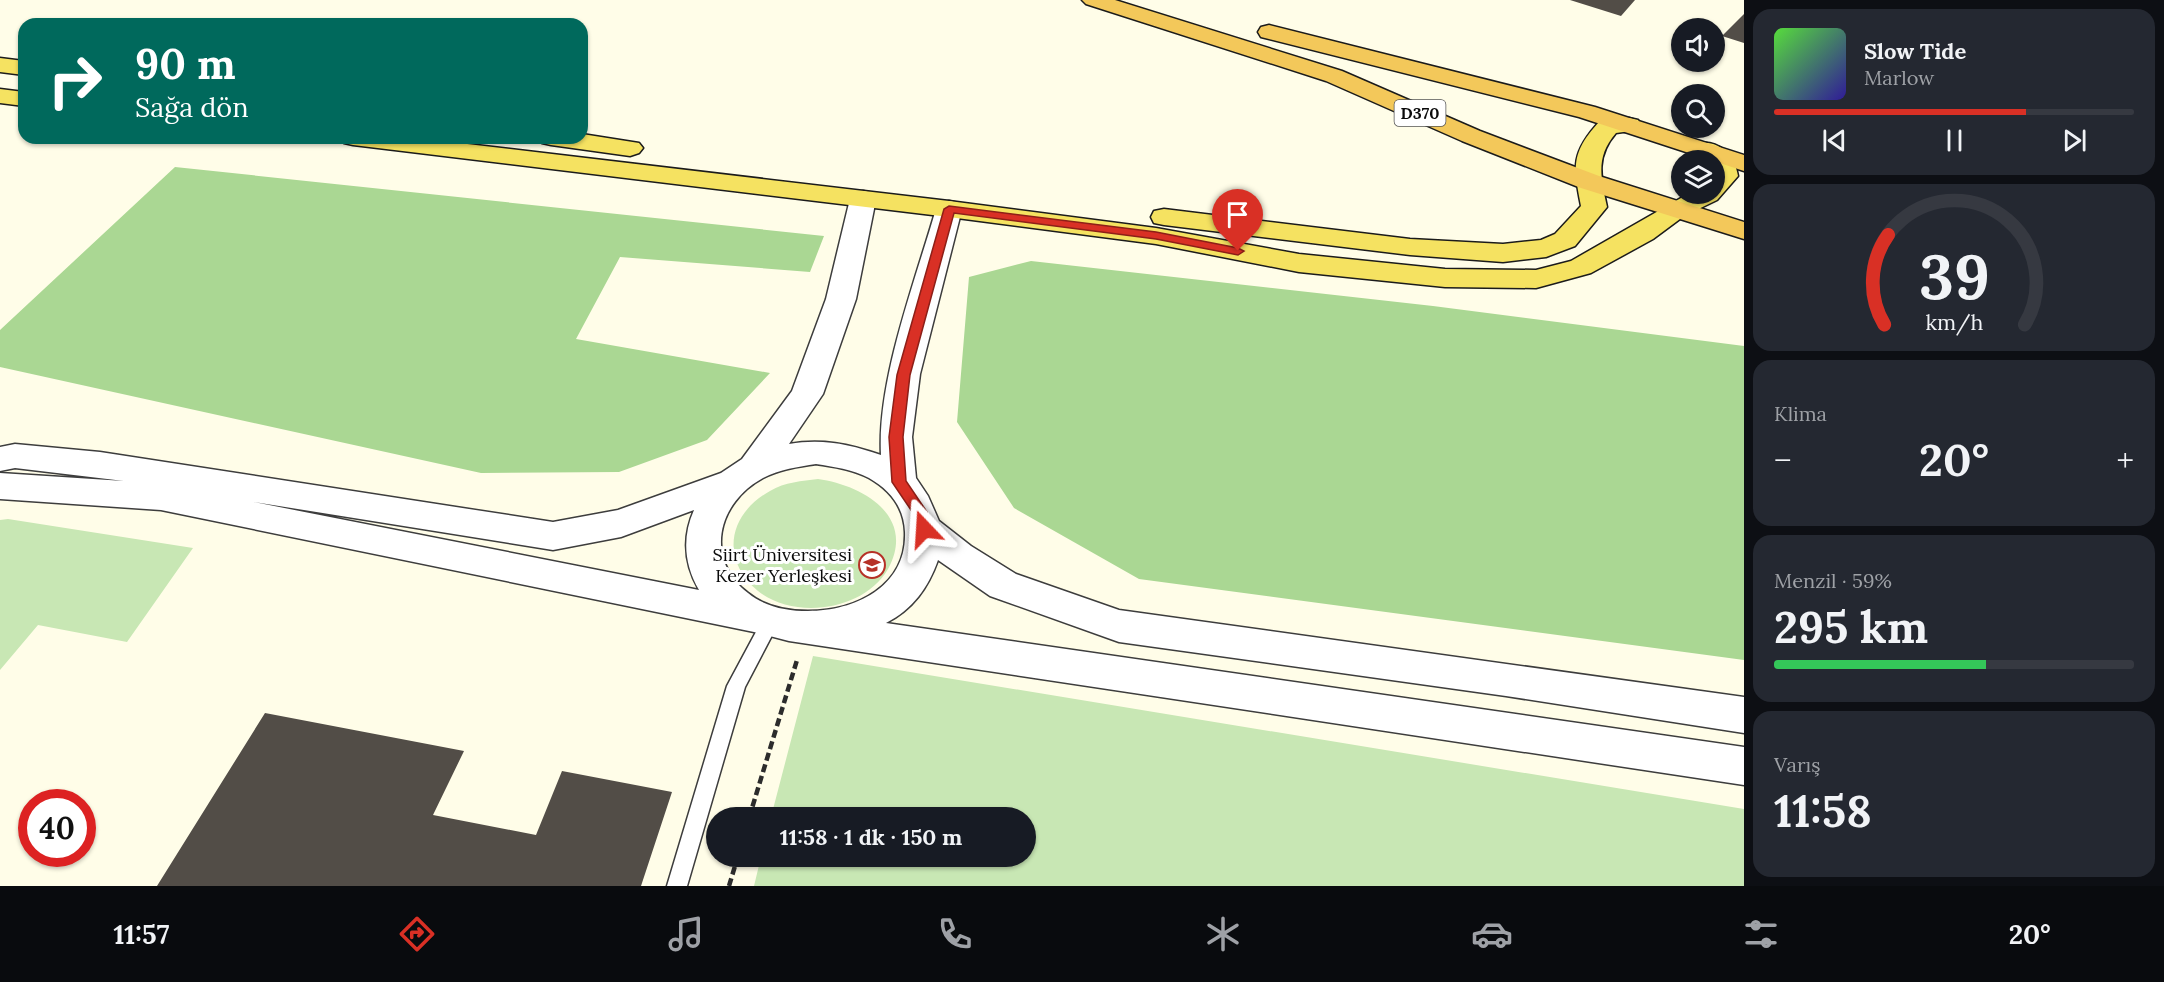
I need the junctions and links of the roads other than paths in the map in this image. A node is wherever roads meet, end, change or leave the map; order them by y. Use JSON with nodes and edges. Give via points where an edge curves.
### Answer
{"nodes":[{"id":1,"x":1094,"y":0,"type":"edge"},
{"id":2,"x":1156,"y":0,"type":"edge"},
{"id":3,"x":0,"y":65,"type":"edge"},
{"id":4,"x":18,"y":67,"type":"edge"},
{"id":5,"x":0,"y":96,"type":"edge"},
{"id":6,"x":18,"y":98,"type":"edge"},
{"id":7,"x":1629,"y":124,"type":"junction"},
{"id":8,"x":588,"y":143,"type":"edge"},
{"id":9,"x":403,"y":144,"type":"edge"},
{"id":10,"x":1705,"y":148,"type":"junction"},
{"id":11,"x":1707,"y":150,"type":"edge"},
{"id":12,"x":1744,"y":163,"type":"edge"},
{"id":13,"x":1590,"y":182,"type":"junction"},
{"id":14,"x":863,"y":199,"type":"junction"},
{"id":15,"x":1687,"y":204,"type":"edge"},
{"id":16,"x":949,"y":209,"type":"junction"},
{"id":17,"x":1675,"y":210,"type":"junction"},
{"id":18,"x":1744,"y":231,"type":"edge"},
{"id":19,"x":0,"y":459,"type":"edge"},
{"id":20,"x":743,"y":475,"type":"junction"},
{"id":21,"x":899,"y":482,"type":"junction"},
{"id":22,"x":0,"y":486,"type":"edge"},
{"id":23,"x":924,"y":529,"type":"junction"},
{"id":24,"x":777,"y":622,"type":"junction"},
{"id":25,"x":1744,"y":715,"type":"edge"},
{"id":26,"x":1744,"y":766,"type":"edge"},
{"id":27,"x":677,"y":886,"type":"edge"}],
"edges":[{"from":1,"to":13,"type":"highway","number":"D370","via":[[1334,76],[1471,136]]},
{"from":2,"to":7,"type":"highway","number":"D370","via":[[1321,47]]},
{"from":3,"to":4,"type":"main road"},
{"from":5,"to":6,"type":"main road"},
{"from":7,"to":10,"type":"highway","number":"D370"},
{"from":7,"to":13,"type":"main road","via":[[1609,126],[1598,138],[1586,157]]},
{"from":8,"to":13,"type":"main road","via":[[1410,247],[1503,253],[1546,248],[1565,240],[1594,207]]},
{"from":9,"to":14,"type":"main road"},
{"from":10,"to":11,"type":"main road"},
{"from":10,"to":12,"type":"highway","number":"D370"},
{"from":13,"to":17,"type":"highway","number":"D370"},
{"from":14,"to":16,"type":"main road"},
{"from":14,"to":20,"type":"street","via":[[841,299],[807,394]]},
{"from":15,"to":17,"type":"main road"},
{"from":16,"to":17,"type":"main road","via":[[1156,236],[1299,263],[1445,278],[1536,279],[1581,267],[1643,233]]},
{"from":16,"to":21,"type":"street","via":[[904,375],[896,437]]},
{"from":17,"to":18,"type":"highway","number":"D370"},
{"from":19,"to":20,"type":"street","via":[[15,456],[123,468],[553,536],[621,523]]},
{"from":20,"to":21,"type":"street","via":[[784,456],[816,452],[875,466]]},
{"from":20,"to":24,"type":"street","via":[[712,504],[703,527],[702,552],[710,578],[728,600]]},
{"from":21,"to":23,"type":"street","via":[[920,512]]},
{"from":22,"to":24,"type":"street","via":[[161,497]]},
{"from":23,"to":24,"type":"street","via":[[920,561],[913,577],[895,598],[870,614],[840,625]]},
{"from":23,"to":25,"type":"street","via":[[1003,585],[1119,627]]},
{"from":24,"to":26,"type":"street"},
{"from":24,"to":27,"type":"lane","via":[[736,686]]}]}
